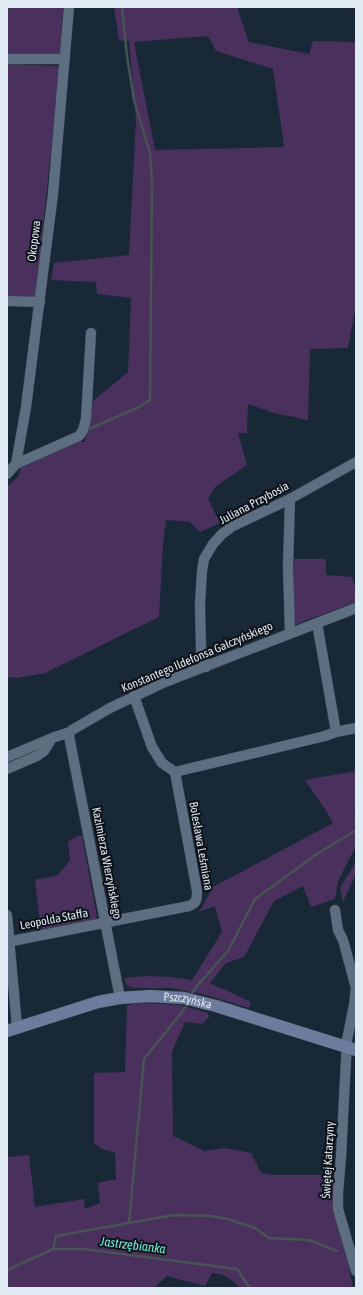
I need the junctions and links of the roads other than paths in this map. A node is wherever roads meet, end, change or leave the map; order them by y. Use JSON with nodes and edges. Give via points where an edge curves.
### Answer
{"nodes":[{"id":1,"x":69,"y":7,"type":"edge"},
{"id":2,"x":7,"y":59,"type":"edge"},
{"id":3,"x":65,"y":59,"type":"junction"},
{"id":4,"x":7,"y":302,"type":"edge"},
{"id":5,"x":40,"y":302,"type":"junction"},
{"id":6,"x":91,"y":333,"type":"dead end"},
{"id":7,"x":356,"y":462,"type":"edge"},
{"id":8,"x":16,"y":464,"type":"junction"},
{"id":9,"x":7,"y":474,"type":"edge"},
{"id":10,"x":290,"y":499,"type":"junction"},
{"id":11,"x":356,"y":608,"type":"edge"},
{"id":12,"x":316,"y":623,"type":"junction"},
{"id":13,"x":290,"y":633,"type":"junction"},
{"id":14,"x":206,"y":667,"type":"junction"},
{"id":15,"x":134,"y":696,"type":"junction"},
{"id":16,"x":356,"y":728,"type":"edge"},
{"id":17,"x":70,"y":732,"type":"junction"},
{"id":18,"x":336,"y":732,"type":"junction"},
{"id":19,"x":52,"y":738,"type":"junction"},
{"id":20,"x":7,"y":757,"type":"edge"},
{"id":21,"x":7,"y":769,"type":"edge"},
{"id":22,"x":175,"y":772,"type":"junction"},
{"id":23,"x":335,"y":910,"type":"dead end"},
{"id":24,"x":7,"y":915,"type":"edge"},
{"id":25,"x":105,"y":923,"type":"junction"},
{"id":26,"x":8,"y":942,"type":"edge"},
{"id":27,"x":356,"y":988,"type":"edge"},
{"id":28,"x":120,"y":998,"type":"junction"},
{"id":29,"x":12,"y":1029,"type":"edge"},
{"id":30,"x":351,"y":1049,"type":"edge"},
{"id":31,"x":356,"y":1271,"type":"edge"}],
"edges":[{"from":1,"to":3,"type":"street","name":"Okopowa"},
{"from":2,"to":3,"type":"street"},
{"from":3,"to":5,"type":"street","name":"Okopowa"},
{"from":4,"to":5,"type":"street"},
{"from":5,"to":8,"type":"street","name":"Okopowa"},
{"from":6,"to":8,"type":"street","via":[[86,419],[83,430],[79,436]]},
{"from":7,"to":10,"type":"street","name":"Juliana Przybosia"},
{"from":8,"to":9,"type":"street"},
{"from":10,"to":13,"type":"street"},
{"from":10,"to":14,"type":"street","name":"Juliana Przybosia","via":[[233,526],[213,544],[204,559],[200,604],[202,650]]},
{"from":11,"to":12,"type":"street","name":"Konstantego Ildefonsa Gałczyńskiego"},
{"from":12,"to":13,"type":"street","name":"Konstantego Ildefonsa Gałczyńskiego"},
{"from":12,"to":18,"type":"street"},
{"from":13,"to":14,"type":"street","name":"Konstantego Ildefonsa Gałczyńskiego"},
{"from":14,"to":15,"type":"street","name":"Konstantego Ildefonsa Gałczyńskiego"},
{"from":15,"to":17,"type":"street","name":"Konstantego Ildefonsa Gałczyńskiego"},
{"from":15,"to":22,"type":"street","via":[[152,747],[162,763]]},
{"from":16,"to":18,"type":"street"},
{"from":17,"to":19,"type":"street","name":"Konstantego Ildefonsa Gałczyńskiego"},
{"from":17,"to":25,"type":"street","name":"Kazimierza Wierzyńskiego"},
{"from":18,"to":22,"type":"street"},
{"from":19,"to":20,"type":"street","name":"Konstantego Ildefonsa Gałczyńskiego"},
{"from":19,"to":21,"type":"street","via":[[44,751],[37,756]]},
{"from":22,"to":25,"type":"street","name":"Bolesława Leśmiana","via":[[197,891],[196,901],[189,906]]},
{"from":23,"to":27,"type":"street","via":[[338,930]]},
{"from":24,"to":26,"type":"street"},
{"from":25,"to":26,"type":"street","name":"Leopolda Staffa"},
{"from":25,"to":28,"type":"street","name":"Kazimierza Wierzyńskiego"},
{"from":26,"to":29,"type":"street","name":"Pszczyńska"},
{"from":27,"to":30,"type":"street","via":[[347,1040]]},
{"from":28,"to":29,"type":"street","name":"Pszczyńska","via":[[98,1002]]},
{"from":28,"to":30,"type":"street","name":"Pszczyńska","via":[[184,998]]},
{"from":30,"to":31,"type":"street","name":"Świętej Katarzyny","via":[[338,1209]]}]}
